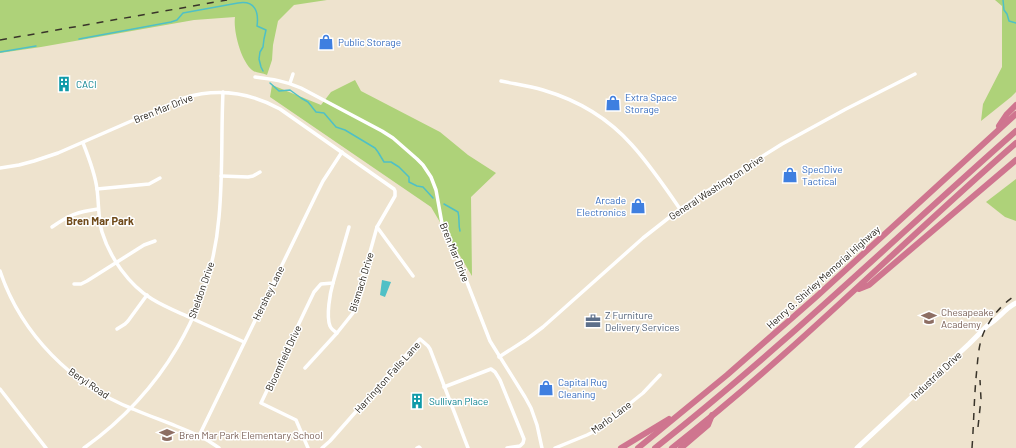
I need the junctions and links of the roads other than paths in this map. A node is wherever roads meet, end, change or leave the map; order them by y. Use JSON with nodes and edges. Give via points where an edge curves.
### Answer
{"nodes":[{"id":1,"x":293,"y":74,"type":"dead end"},
{"id":2,"x":915,"y":74,"type":"dead end"},
{"id":3,"x":255,"y":77,"type":"dead end"},
{"id":4,"x":501,"y":81,"type":"dead end"},
{"id":5,"x":290,"y":83,"type":"junction"},
{"id":6,"x":223,"y":92,"type":"junction"},
{"id":7,"x":1016,"y":105,"type":"edge"},
{"id":8,"x":1016,"y":114,"type":"edge"},
{"id":9,"x":1016,"y":131,"type":"edge"},
{"id":10,"x":992,"y":136,"type":"junction"},
{"id":11,"x":83,"y":142,"type":"junction"},
{"id":12,"x":1016,"y":143,"type":"edge"},
{"id":13,"x":342,"y":152,"type":"junction"},
{"id":14,"x":357,"y":156,"type":"dead end"},
{"id":15,"x":354,"y":160,"type":"junction"},
{"id":16,"x":1016,"y":160,"type":"edge"},
{"id":17,"x":0,"y":168,"type":"edge"},
{"id":18,"x":260,"y":172,"type":"dead end"},
{"id":19,"x":221,"y":176,"type":"junction"},
{"id":20,"x":160,"y":178,"type":"dead end"},
{"id":21,"x":97,"y":189,"type":"junction"},
{"id":22,"x":395,"y":196,"type":"joint"},
{"id":23,"x":98,"y":209,"type":"junction"},
{"id":24,"x":680,"y":209,"type":"junction"},
{"id":25,"x":52,"y":227,"type":"dead end"},
{"id":26,"x":350,"y":227,"type":"dead end"},
{"id":27,"x":377,"y":227,"type":"junction"},
{"id":28,"x":155,"y":241,"type":"dead end"},
{"id":29,"x":116,"y":263,"type":"junction"},
{"id":30,"x":0,"y":271,"type":"edge"},
{"id":31,"x":413,"y":276,"type":"dead end"},
{"id":32,"x":333,"y":283,"type":"junction"},
{"id":33,"x":74,"y":284,"type":"dead end"},
{"id":34,"x":854,"y":291,"type":"junction"},
{"id":35,"x":147,"y":295,"type":"junction"},
{"id":36,"x":1016,"y":302,"type":"edge"},
{"id":37,"x":193,"y":319,"type":"junction"},
{"id":38,"x":117,"y":329,"type":"dead end"},
{"id":39,"x":336,"y":333,"type":"junction"},
{"id":40,"x":244,"y":342,"type":"junction"},
{"id":41,"x":499,"y":357,"type":"junction"},
{"id":42,"x":305,"y":368,"type":"dead end"},
{"id":43,"x":660,"y":375,"type":"dead end"},
{"id":44,"x":444,"y":387,"type":"junction"},
{"id":45,"x":0,"y":389,"type":"edge"},
{"id":46,"x":131,"y":409,"type":"junction"},
{"id":47,"x":683,"y":412,"type":"junction"},
{"id":48,"x":712,"y":415,"type":"junction"},
{"id":49,"x":199,"y":436,"type":"junction"},
{"id":50,"x":46,"y":448,"type":"edge"},
{"id":51,"x":84,"y":448,"type":"edge"},
{"id":52,"x":219,"y":448,"type":"edge"},
{"id":53,"x":308,"y":448,"type":"edge"},
{"id":54,"x":322,"y":448,"type":"edge"},
{"id":55,"x":416,"y":448,"type":"edge"},
{"id":56,"x":420,"y":448,"type":"edge"},
{"id":57,"x":468,"y":448,"type":"edge"},
{"id":58,"x":506,"y":448,"type":"edge"},
{"id":59,"x":542,"y":448,"type":"edge"},
{"id":60,"x":555,"y":448,"type":"edge"},
{"id":61,"x":621,"y":448,"type":"edge"},
{"id":62,"x":638,"y":448,"type":"edge"},
{"id":63,"x":655,"y":448,"type":"edge"},
{"id":64,"x":672,"y":448,"type":"edge"},
{"id":65,"x":681,"y":448,"type":"edge"},
{"id":66,"x":858,"y":448,"type":"edge"}],
"edges":[{"from":1,"to":5,"type":"street"},
{"from":2,"to":24,"type":"street","name":"General Washington Drive","via":[[782,144]]},
{"from":3,"to":5,"type":"street","name":"Bren Mar Drive"},
{"from":4,"to":24,"type":"street","via":[[553,93],[599,116],[644,158]]},
{"from":5,"to":41,"type":"street","name":"Bren Mar Drive","via":[[382,131],[423,165],[436,190],[443,229]]},
{"from":6,"to":11,"type":"street","name":"Bren Mar Drive","via":[[184,98]]},
{"from":6,"to":13,"type":"street","name":"Bren Mar Drive","via":[[242,94],[273,105]]},
{"from":6,"to":19,"type":"street","name":"Sheldon Drive"},
{"from":7,"to":10,"type":"highway"},
{"from":8,"to":10,"type":"highway","name":"Henry G. Shirley Memorial Highway"},
{"from":9,"to":63,"type":"highway","via":[[778,346]]},
{"from":10,"to":47,"type":"highway","name":"Henry G. Shirley Memorial Highway","via":[[816,297]]},
{"from":11,"to":17,"type":"street","name":"Bren Mar Drive","via":[[47,157]]},
{"from":11,"to":21,"type":"street","via":[[94,171]]},
{"from":12,"to":34,"type":"highway"},
{"from":13,"to":15,"type":"street","name":"Bren Mar Drive"},
{"from":13,"to":40,"type":"street","name":"Hershey Lane","via":[[323,181]]},
{"from":14,"to":15,"type":"street"},
{"from":15,"to":22,"type":"street","name":"Bren Mar Drive","via":[[394,189]]},
{"from":16,"to":34,"type":"highway","via":[[876,279]]},
{"from":18,"to":19,"type":"street","via":[[248,177]]},
{"from":19,"to":37,"type":"street","name":"Sheldon Drive","via":[[214,250]]},
{"from":20,"to":21,"type":"street","via":[[149,184]]},
{"from":21,"to":23,"type":"street"},
{"from":22,"to":27,"type":"street","name":"Bismach Drive"},
{"from":23,"to":25,"type":"street","via":[[68,216]]},
{"from":23,"to":29,"type":"street","via":[[104,239]]},
{"from":24,"to":41,"type":"street","name":"General Washington Drive","via":[[643,238],[543,327]]},
{"from":26,"to":32,"type":"street"},
{"from":27,"to":31,"type":"street"},
{"from":27,"to":39,"type":"street","name":"Bismach Drive","via":[[353,312]]},
{"from":28,"to":29,"type":"street"},
{"from":29,"to":33,"type":"street","via":[[88,281]]},
{"from":29,"to":35,"type":"street"},
{"from":30,"to":46,"type":"street","name":"Beryl Road","via":[[23,319],[49,352],[86,384]]},
{"from":32,"to":39,"type":"street","via":[[329,325]]},
{"from":32,"to":53,"type":"street","name":"Bloomfield Drive","via":[[322,284],[314,292],[261,403],[296,420]]},
{"from":34,"to":48,"type":"highway"},
{"from":35,"to":37,"type":"street"},
{"from":35,"to":38,"type":"street","via":[[128,321]]},
{"from":36,"to":66,"type":"street","name":"Industrial Drive","via":[[988,324]]},
{"from":37,"to":40,"type":"street"},
{"from":37,"to":46,"type":"street","name":"Sheldon Drive","via":[[166,365]]},
{"from":39,"to":42,"type":"street","name":"Bismach Drive"},
{"from":40,"to":49,"type":"street","name":"Hershey Lane"},
{"from":41,"to":59,"type":"street","name":"Bren Mar Drive","via":[[525,397],[537,425]]},
{"from":43,"to":60,"type":"street","name":"Marlo Lane","via":[[643,393],[597,430]]},
{"from":44,"to":54,"type":"street","name":"Harrington Falls Lane","via":[[430,349],[420,339]]},
{"from":44,"to":57,"type":"street","name":"Harrington Falls Lane"},
{"from":44,"to":58,"type":"street","via":[[491,369],[495,372],[524,439],[520,446]]},
{"from":45,"to":50,"type":"street"},
{"from":46,"to":49,"type":"street","name":"Beryl Road"},
{"from":46,"to":51,"type":"street","name":"Sheldon Drive"},
{"from":47,"to":61,"type":"highway"},
{"from":47,"to":62,"type":"highway","name":"Henry G. Shirley Memorial Highway"},
{"from":48,"to":64,"type":"highway"},
{"from":48,"to":65,"type":"highway","via":[[708,425]]},
{"from":49,"to":52,"type":"street","name":"Beryl Road"},
{"from":55,"to":56,"type":"street"}]}
